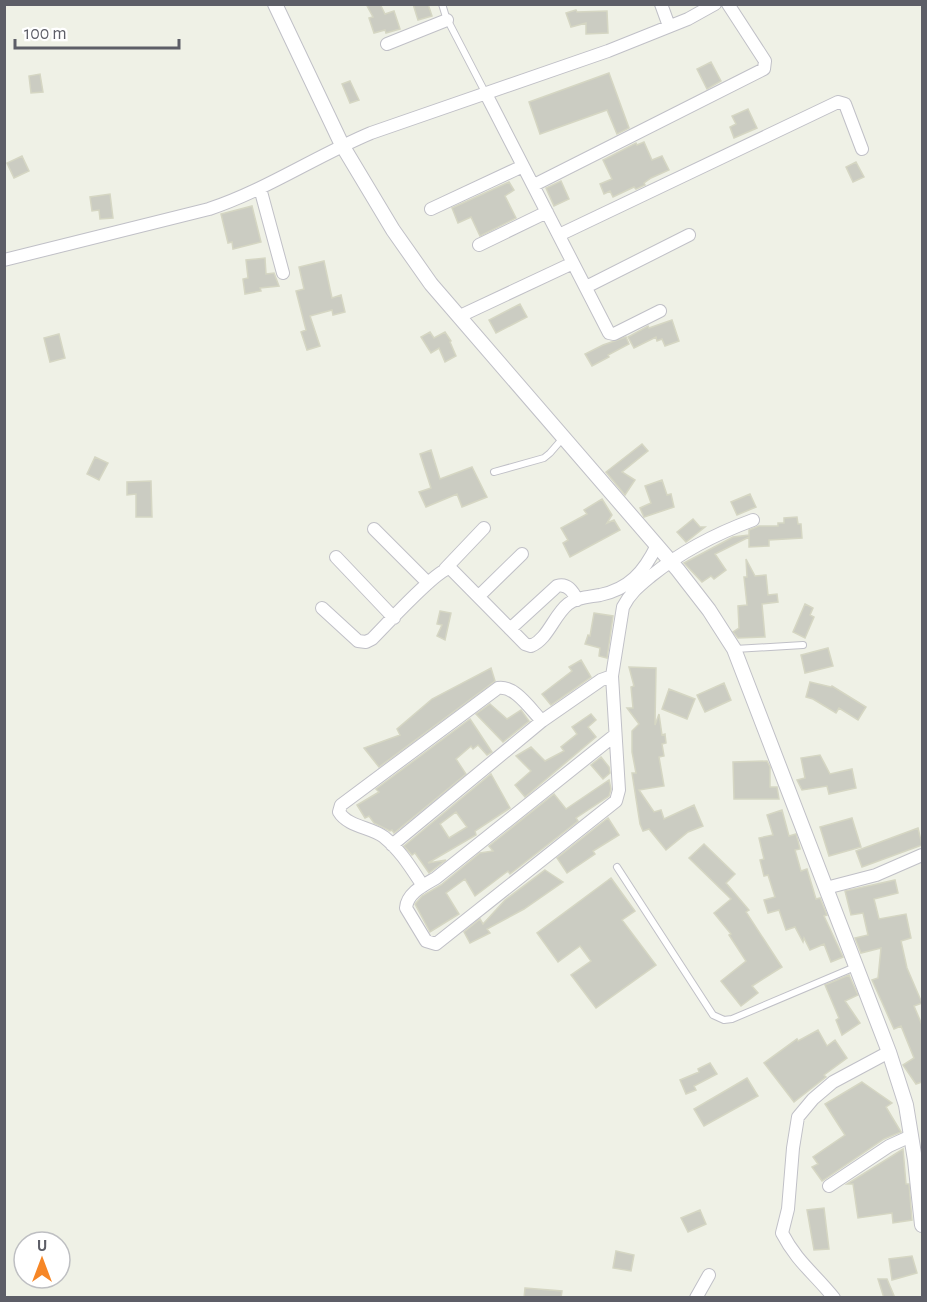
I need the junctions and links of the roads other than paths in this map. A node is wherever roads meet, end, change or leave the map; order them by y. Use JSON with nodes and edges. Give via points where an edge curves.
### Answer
{"nodes":[{"id":1,"x":275,"y":4,"type":"edge"},
{"id":2,"x":442,"y":4,"type":"edge"},
{"id":3,"x":661,"y":4,"type":"edge"},
{"id":4,"x":715,"y":4,"type":"edge"},
{"id":5,"x":729,"y":4,"type":"edge"},
{"id":6,"x":447,"y":20,"type":"junction"},
{"id":7,"x":669,"y":26,"type":"junction"},
{"id":8,"x":387,"y":44,"type":"dead end"},
{"id":9,"x":486,"y":94,"type":"junction"},
{"id":10,"x":342,"y":145,"type":"junction"},
{"id":11,"x":862,"y":149,"type":"dead end"},
{"id":12,"x":523,"y":166,"type":"junction"},
{"id":13,"x":534,"y":185,"type":"junction"},
{"id":14,"x":260,"y":188,"type":"junction"},
{"id":15,"x":431,"y":209,"type":"dead end"},
{"id":16,"x":547,"y":212,"type":"junction"},
{"id":17,"x":559,"y":235,"type":"junction"},
{"id":18,"x":689,"y":235,"type":"dead end"},
{"id":19,"x":479,"y":245,"type":"dead end"},
{"id":20,"x":4,"y":260,"type":"edge"},
{"id":21,"x":573,"y":263,"type":"junction"},
{"id":22,"x":283,"y":273,"type":"dead end"},
{"id":23,"x":586,"y":287,"type":"junction"},
{"id":24,"x":660,"y":311,"type":"dead end"},
{"id":25,"x":460,"y":316,"type":"junction"},
{"id":26,"x":563,"y":438,"type":"junction"},
{"id":27,"x":494,"y":472,"type":"dead end"},
{"id":28,"x":753,"y":520,"type":"dead end"},
{"id":29,"x":484,"y":528,"type":"dead end"},
{"id":30,"x":374,"y":529,"type":"dead end"},
{"id":31,"x":657,"y":545,"type":"junction"},
{"id":32,"x":522,"y":554,"type":"dead end"},
{"id":33,"x":336,"y":557,"type":"dead end"},
{"id":34,"x":670,"y":560,"type":"junction"},
{"id":35,"x":445,"y":569,"type":"junction"},
{"id":36,"x":428,"y":583,"type":"junction"},
{"id":37,"x":478,"y":596,"type":"junction"},
{"id":38,"x":577,"y":600,"type":"junction"},
{"id":39,"x":322,"y":608,"type":"dead end"},
{"id":40,"x":394,"y":618,"type":"junction"},
{"id":41,"x":510,"y":629,"type":"junction"},
{"id":42,"x":803,"y":645,"type":"dead end"},
{"id":43,"x":735,"y":649,"type":"junction"},
{"id":44,"x":612,"y":676,"type":"junction"},
{"id":45,"x":542,"y":721,"type":"junction"},
{"id":46,"x":615,"y":735,"type":"junction"},
{"id":47,"x":392,"y":845,"type":"junction"},
{"id":48,"x":922,"y":855,"type":"edge"},
{"id":49,"x":617,"y":867,"type":"dead end"},
{"id":50,"x":423,"y":886,"type":"junction"},
{"id":51,"x":826,"y":888,"type":"junction"},
{"id":52,"x":855,"y":967,"type":"junction"},
{"id":53,"x":889,"y":1052,"type":"junction"},
{"id":54,"x":911,"y":1136,"type":"junction"},
{"id":55,"x":920,"y":1184,"type":"edge"},
{"id":56,"x":829,"y":1186,"type":"dead end"},
{"id":57,"x":922,"y":1226,"type":"edge"},
{"id":58,"x":709,"y":1275,"type":"dead end"},
{"id":59,"x":696,"y":1298,"type":"edge"},
{"id":60,"x":834,"y":1298,"type":"edge"}],
"edges":[{"from":1,"to":10,"type":"street"},
{"from":2,"to":6,"type":"lane"},
{"from":3,"to":7,"type":"street"},
{"from":4,"to":7,"type":"street"},
{"from":5,"to":13,"type":"street","via":[[765,61],[764,69]]},
{"from":6,"to":8,"type":"street"},
{"from":6,"to":9,"type":"lane"},
{"from":7,"to":9,"type":"street"},
{"from":9,"to":10,"type":"street"},
{"from":9,"to":12,"type":"street"},
{"from":10,"to":14,"type":"street"},
{"from":10,"to":25,"type":"street","via":[[393,230],[431,284]]},
{"from":11,"to":17,"type":"street","via":[[844,104],[838,102]]},
{"from":12,"to":13,"type":"street"},
{"from":12,"to":15,"type":"street"},
{"from":13,"to":16,"type":"street"},
{"from":14,"to":20,"type":"street","via":[[209,209]]},
{"from":14,"to":22,"type":"street"},
{"from":16,"to":17,"type":"street"},
{"from":16,"to":19,"type":"street"},
{"from":17,"to":21,"type":"street"},
{"from":18,"to":23,"type":"street"},
{"from":21,"to":23,"type":"street"},
{"from":21,"to":25,"type":"street"},
{"from":23,"to":24,"type":"street","via":[[610,334]]},
{"from":25,"to":26,"type":"street"},
{"from":26,"to":27,"type":"lane","via":[[544,458]]},
{"from":26,"to":31,"type":"street"},
{"from":28,"to":34,"type":"street","via":[[692,546]]},
{"from":29,"to":35,"type":"street"},
{"from":30,"to":36,"type":"street"},
{"from":31,"to":34,"type":"street"},
{"from":31,"to":38,"type":"street","via":[[645,568],[624,587]]},
{"from":32,"to":37,"type":"street"},
{"from":33,"to":40,"type":"street"},
{"from":34,"to":43,"type":"street"},
{"from":34,"to":44,"type":"street","via":[[631,592],[623,607]]},
{"from":35,"to":36,"type":"street"},
{"from":35,"to":37,"type":"street","via":[[452,569]]},
{"from":36,"to":40,"type":"street"},
{"from":37,"to":41,"type":"street"},
{"from":38,"to":41,"type":"street","via":[[565,585],[557,586]]},
{"from":38,"to":41,"type":"street","via":[[566,607],[535,644],[525,644]]},
{"from":39,"to":40,"type":"street","via":[[358,641],[372,639]]},
{"from":42,"to":43,"type":"lane"},
{"from":43,"to":51,"type":"street"},
{"from":44,"to":45,"type":"street"},
{"from":44,"to":46,"type":"street"},
{"from":45,"to":47,"type":"street"},
{"from":45,"to":47,"type":"street","via":[[511,690],[498,688],[342,803],[339,810],[344,818],[383,836]]},
{"from":46,"to":50,"type":"street"},
{"from":46,"to":50,"type":"street","via":[[619,790],[616,801],[435,944],[426,941],[405,904]]},
{"from":47,"to":50,"type":"street","via":[[405,857]]},
{"from":48,"to":51,"type":"street","via":[[876,875]]},
{"from":49,"to":52,"type":"lane","via":[[718,1018],[732,1019]]},
{"from":51,"to":52,"type":"street"},
{"from":52,"to":53,"type":"street"},
{"from":53,"to":54,"type":"street","via":[[906,1105]]},
{"from":53,"to":60,"type":"street","via":[[832,1082],[798,1117],[782,1233],[790,1250]]},
{"from":54,"to":55,"type":"street"},
{"from":54,"to":56,"type":"street"},
{"from":55,"to":57,"type":"street"},
{"from":58,"to":59,"type":"street"}]}
